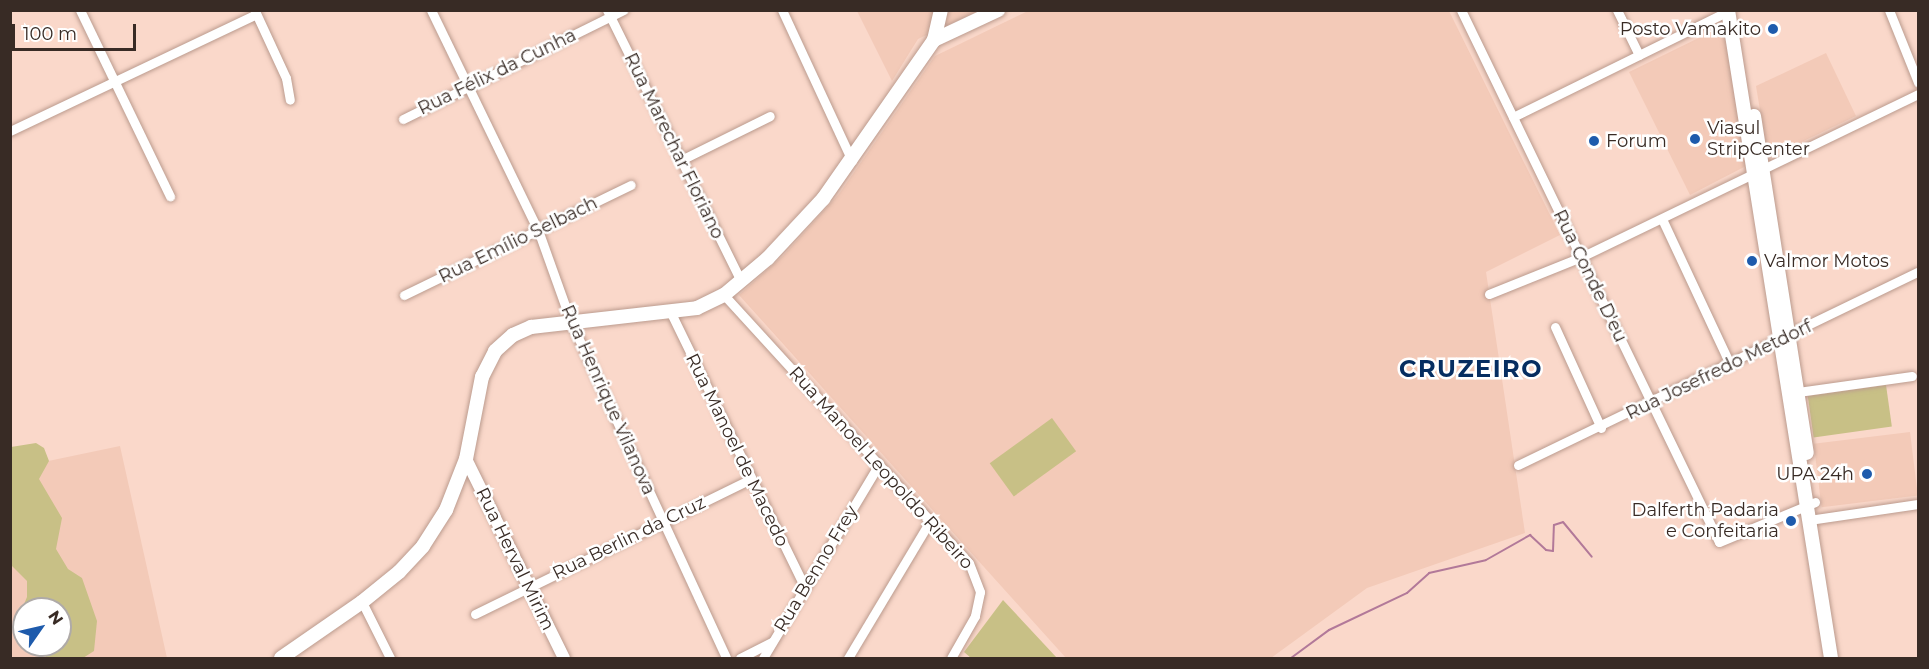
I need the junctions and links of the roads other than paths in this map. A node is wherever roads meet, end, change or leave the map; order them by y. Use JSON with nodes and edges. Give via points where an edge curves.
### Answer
{"nodes":[{"id":1,"x":80,"y":10,"type":"edge"},
{"id":2,"x":430,"y":10,"type":"edge"},
{"id":3,"x":624,"y":10,"type":"edge"},
{"id":4,"x":782,"y":10,"type":"edge"},
{"id":5,"x":941,"y":10,"type":"edge"},
{"id":6,"x":949,"y":10,"type":"edge"},
{"id":7,"x":998,"y":10,"type":"edge"},
{"id":8,"x":1461,"y":10,"type":"edge"},
{"id":9,"x":1617,"y":10,"type":"edge"},
{"id":10,"x":1889,"y":10,"type":"edge"},
{"id":11,"x":1731,"y":11,"type":"edge"},
{"id":12,"x":255,"y":12,"type":"edge"},
{"id":13,"x":609,"y":14,"type":"edge"},
{"id":14,"x":959,"y":28,"type":"junction"},
{"id":15,"x":934,"y":40,"type":"junction"},
{"id":16,"x":1639,"y":55,"type":"junction"},
{"id":17,"x":114,"y":82,"type":"junction"},
{"id":18,"x":1918,"y":82,"type":"edge"},
{"id":19,"x":468,"y":86,"type":"junction"},
{"id":20,"x":1918,"y":94,"type":"edge"},
{"id":21,"x":290,"y":100,"type":"dead end"},
{"id":22,"x":770,"y":116,"type":"dead end"},
{"id":23,"x":1513,"y":117,"type":"junction"},
{"id":24,"x":404,"y":118,"type":"dead end"},
{"id":25,"x":10,"y":131,"type":"edge"},
{"id":26,"x":681,"y":160,"type":"junction"},
{"id":27,"x":852,"y":161,"type":"junction"},
{"id":28,"x":1758,"y":172,"type":"junction"},
{"id":29,"x":631,"y":185,"type":"dead end"},
{"id":30,"x":170,"y":196,"type":"dead end"},
{"id":31,"x":1662,"y":219,"type":"junction"},
{"id":32,"x":538,"y":230,"type":"junction"},
{"id":33,"x":1581,"y":258,"type":"junction"},
{"id":34,"x":1918,"y":272,"type":"edge"},
{"id":35,"x":741,"y":281,"type":"junction"},
{"id":36,"x":1489,"y":294,"type":"dead end"},
{"id":37,"x":404,"y":295,"type":"dead end"},
{"id":38,"x":724,"y":295,"type":"junction"},
{"id":39,"x":669,"y":312,"type":"junction"},
{"id":40,"x":571,"y":322,"type":"junction"},
{"id":41,"x":1555,"y":327,"type":"dead end"},
{"id":42,"x":1785,"y":337,"type":"junction"},
{"id":43,"x":1730,"y":364,"type":"junction"},
{"id":44,"x":1912,"y":376,"type":"dead end"},
{"id":45,"x":1798,"y":392,"type":"junction"},
{"id":46,"x":1652,"y":402,"type":"junction"},
{"id":47,"x":1798,"y":423,"type":"junction"},
{"id":48,"x":1602,"y":428,"type":"junction"},
{"id":49,"x":466,"y":459,"type":"junction"},
{"id":50,"x":879,"y":464,"type":"junction"},
{"id":51,"x":1518,"y":465,"type":"dead end"},
{"id":52,"x":751,"y":479,"type":"junction"},
{"id":53,"x":1812,"y":501,"type":"junction"},
{"id":54,"x":1918,"y":504,"type":"edge"},
{"id":55,"x":1813,"y":519,"type":"junction"},
{"id":56,"x":930,"y":521,"type":"junction"},
{"id":57,"x":661,"y":522,"type":"junction"},
{"id":58,"x":529,"y":586,"type":"junction"},
{"id":59,"x":805,"y":588,"type":"junction"},
{"id":60,"x":362,"y":602,"type":"junction"},
{"id":61,"x":475,"y":614,"type":"dead end"},
{"id":62,"x":772,"y":642,"type":"junction"},
{"id":63,"x":281,"y":658,"type":"edge"},
{"id":64,"x":390,"y":658,"type":"edge"},
{"id":65,"x":564,"y":658,"type":"edge"},
{"id":66,"x":726,"y":658,"type":"edge"},
{"id":67,"x":740,"y":658,"type":"edge"},
{"id":68,"x":763,"y":658,"type":"edge"},
{"id":69,"x":848,"y":658,"type":"edge"},
{"id":70,"x":951,"y":658,"type":"edge"},
{"id":71,"x":1831,"y":658,"type":"edge"},
{"id":72,"x":1839,"y":658,"type":"edge"}],
"edges":[{"from":1,"to":17,"type":"street"},
{"from":2,"to":19,"type":"street","name":"Rua Henrique Vilanova"},
{"from":3,"to":13,"type":"street","name":"Rua Félix da Cunha"},
{"from":4,"to":27,"type":"street"},
{"from":5,"to":15,"type":"main road"},
{"from":6,"to":14,"type":"main road"},
{"from":7,"to":14,"type":"main road"},
{"from":8,"to":23,"type":"street","name":"Rua Conde D'eu"},
{"from":9,"to":16,"type":"street"},
{"from":10,"to":18,"type":"street"},
{"from":11,"to":16,"type":"street"},
{"from":11,"to":28,"type":"main road"},
{"from":12,"to":17,"type":"street"},
{"from":12,"to":21,"type":"street","via":[[286,78]]},
{"from":13,"to":19,"type":"street","name":"Rua Félix da Cunha"},
{"from":13,"to":26,"type":"street","name":"Rua Marechar Floriano"},
{"from":14,"to":15,"type":"main road"},
{"from":15,"to":27,"type":"main road"},
{"from":16,"to":23,"type":"street"},
{"from":17,"to":25,"type":"street"},
{"from":17,"to":30,"type":"street"},
{"from":19,"to":24,"type":"street","name":"Rua Félix da Cunha"},
{"from":19,"to":32,"type":"street","name":"Rua Henrique Vilanova"},
{"from":20,"to":28,"type":"street"},
{"from":22,"to":26,"type":"street"},
{"from":23,"to":33,"type":"street","name":"Rua Conde D'eu"},
{"from":26,"to":35,"type":"street","name":"Rua Marechar Floriano"},
{"from":27,"to":35,"type":"main road","via":[[823,199]]},
{"from":28,"to":31,"type":"street"},
{"from":28,"to":42,"type":"main road"},
{"from":29,"to":32,"type":"street","name":"Rua Emílio Selbach"},
{"from":31,"to":33,"type":"street"},
{"from":31,"to":43,"type":"street"},
{"from":32,"to":37,"type":"street","name":"Rua Emílio Selbach"},
{"from":32,"to":40,"type":"street","name":"Rua Henrique Vilanova"},
{"from":33,"to":36,"type":"street"},
{"from":33,"to":46,"type":"street","name":"Rua Conde D'eu"},
{"from":34,"to":42,"type":"street","name":"Rua Josefredo Metdorf"},
{"from":35,"to":38,"type":"main road"},
{"from":38,"to":39,"type":"main road","via":[[697,308]]},
{"from":38,"to":50,"type":"street","name":"Rua Manoel Leopoldo Ribeiro"},
{"from":39,"to":40,"type":"main road"},
{"from":39,"to":52,"type":"street","name":"Rua Manoel de Macedo"},
{"from":40,"to":49,"type":"main road","via":[[531,327],[513,335],[495,351],[482,377]]},
{"from":40,"to":57,"type":"street","name":"Rua Henrique Vilanova"},
{"from":41,"to":48,"type":"street"},
{"from":42,"to":43,"type":"street","name":"Rua Josefredo Metdorf"},
{"from":42,"to":45,"type":"main road"},
{"from":42,"to":47,"type":"main road"},
{"from":43,"to":46,"type":"street","name":"Rua Josefredo Metdorf"},
{"from":44,"to":45,"type":"street"},
{"from":45,"to":47,"type":"main road"},
{"from":46,"to":48,"type":"street","name":"Rua Josefredo Metdorf"},
{"from":46,"to":53,"type":"street","name":"Rua Conde D'eu","via":[[1719,542]]},
{"from":47,"to":53,"type":"main road"},
{"from":47,"to":53,"type":"main road","via":[[1801,471]]},
{"from":48,"to":51,"type":"street","name":"Rua Josefredo Metdorf"},
{"from":49,"to":58,"type":"street","name":"Rua Herval Mirim"},
{"from":49,"to":60,"type":"main road","via":[[446,510],[423,546]]},
{"from":50,"to":56,"type":"street","name":"Rua Manoel Leopoldo Ribeiro"},
{"from":50,"to":59,"type":"street","name":"Rua Benno Frey"},
{"from":52,"to":57,"type":"street","name":"Rua Berlin da Cruz"},
{"from":52,"to":59,"type":"street","name":"Rua Manoel de Macedo"},
{"from":53,"to":55,"type":"main road"},
{"from":54,"to":55,"type":"street"},
{"from":55,"to":71,"type":"main road"},
{"from":55,"to":72,"type":"main road"},
{"from":56,"to":69,"type":"street"},
{"from":56,"to":70,"type":"street","name":"Rua Manoel Leopoldo Ribeiro","via":[[977,577],[980,592],[975,616]]},
{"from":57,"to":58,"type":"street","name":"Rua Berlin da Cruz"},
{"from":57,"to":66,"type":"street","name":"Rua Henrique Vilanova"},
{"from":58,"to":61,"type":"street","name":"Rua Berlin da Cruz"},
{"from":58,"to":65,"type":"street","name":"Rua Herval Mirim"},
{"from":59,"to":62,"type":"street","name":"Rua Benno Frey"},
{"from":60,"to":63,"type":"main road"},
{"from":60,"to":64,"type":"street"},
{"from":62,"to":67,"type":"street","name":"Rua Benno Frey"},
{"from":62,"to":68,"type":"street"}]}
